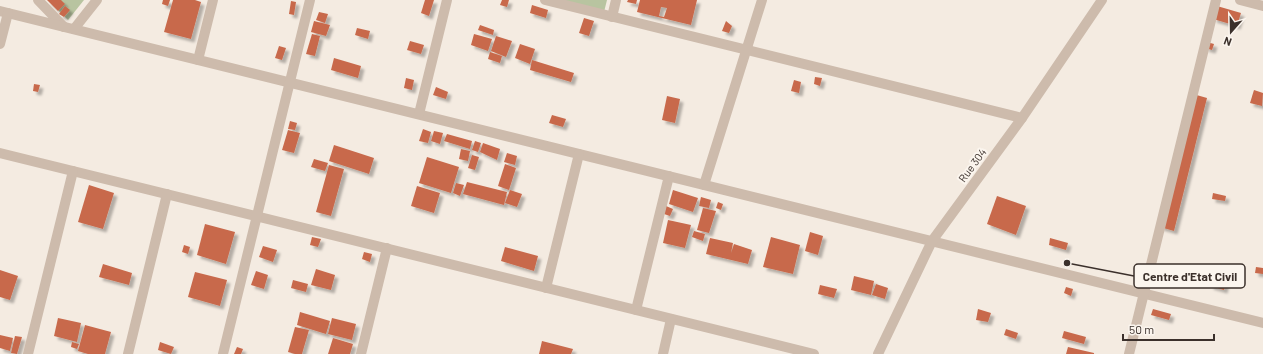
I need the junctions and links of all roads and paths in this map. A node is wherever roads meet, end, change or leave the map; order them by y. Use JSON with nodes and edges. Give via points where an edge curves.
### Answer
{"nodes":[{"id":1,"x":38,"y":0,"type":"edge"},
{"id":2,"x":97,"y":0,"type":"edge"},
{"id":3,"x":212,"y":0,"type":"edge"},
{"id":4,"x":310,"y":0,"type":"edge"},
{"id":5,"x":447,"y":0,"type":"edge"},
{"id":6,"x":545,"y":0,"type":"edge"},
{"id":7,"x":616,"y":0,"type":"edge"},
{"id":8,"x":762,"y":0,"type":"edge"},
{"id":9,"x":1102,"y":0,"type":"edge"},
{"id":10,"x":1216,"y":0,"type":"edge"},
{"id":11,"x":1240,"y":0,"type":"edge"},
{"id":12,"x":1263,"y":6,"type":"edge"},
{"id":13,"x":4,"y":12,"type":"edge"},
{"id":14,"x":612,"y":17,"type":"junction"},
{"id":15,"x":69,"y":28,"type":"junction"},
{"id":16,"x":0,"y":44,"type":"edge"},
{"id":17,"x":746,"y":50,"type":"junction"},
{"id":18,"x":198,"y":60,"type":"junction"},
{"id":19,"x":290,"y":82,"type":"junction"},
{"id":20,"x":419,"y":114,"type":"junction"},
{"id":21,"x":1022,"y":118,"type":"junction"},
{"id":22,"x":0,"y":153,"type":"edge"},
{"id":23,"x":579,"y":154,"type":"junction"},
{"id":24,"x":73,"y":171,"type":"junction"},
{"id":25,"x":669,"y":176,"type":"junction"},
{"id":26,"x":704,"y":185,"type":"junction"},
{"id":27,"x":167,"y":194,"type":"junction"},
{"id":28,"x":257,"y":216,"type":"junction"},
{"id":29,"x":932,"y":241,"type":"junction"},
{"id":30,"x":387,"y":248,"type":"junction"},
{"id":31,"x":546,"y":288,"type":"junction"},
{"id":32,"x":1144,"y":293,"type":"junction"},
{"id":33,"x":636,"y":310,"type":"junction"},
{"id":34,"x":671,"y":319,"type":"junction"},
{"id":35,"x":1263,"y":323,"type":"edge"},
{"id":36,"x":28,"y":354,"type":"edge"},
{"id":37,"x":128,"y":354,"type":"edge"},
{"id":38,"x":223,"y":354,"type":"edge"},
{"id":39,"x":361,"y":354,"type":"edge"},
{"id":40,"x":663,"y":354,"type":"edge"},
{"id":41,"x":814,"y":354,"type":"edge"},
{"id":42,"x":878,"y":354,"type":"edge"},
{"id":43,"x":1129,"y":354,"type":"edge"}],
"edges":[{"from":1,"to":15,"type":"street"},
{"from":2,"to":15,"type":"street"},
{"from":3,"to":18,"type":"street"},
{"from":4,"to":19,"type":"street"},
{"from":5,"to":20,"type":"street"},
{"from":6,"to":14,"type":"street"},
{"from":7,"to":14,"type":"street"},
{"from":8,"to":17,"type":"street"},
{"from":9,"to":21,"type":"street","name":"Rue 304"},
{"from":10,"to":32,"type":"street"},
{"from":11,"to":12,"type":"street"},
{"from":13,"to":15,"type":"street"},
{"from":13,"to":16,"type":"street"},
{"from":14,"to":17,"type":"street"},
{"from":15,"to":18,"type":"street"},
{"from":17,"to":21,"type":"street"},
{"from":17,"to":26,"type":"street"},
{"from":18,"to":19,"type":"street"},
{"from":19,"to":20,"type":"street"},
{"from":19,"to":28,"type":"street"},
{"from":20,"to":23,"type":"street"},
{"from":21,"to":29,"type":"street","name":"Rue 304"},
{"from":22,"to":24,"type":"street"},
{"from":23,"to":25,"type":"street"},
{"from":23,"to":31,"type":"street"},
{"from":24,"to":27,"type":"street"},
{"from":24,"to":36,"type":"street"},
{"from":25,"to":26,"type":"street"},
{"from":25,"to":33,"type":"street"},
{"from":26,"to":29,"type":"street"},
{"from":27,"to":28,"type":"street"},
{"from":27,"to":37,"type":"street"},
{"from":28,"to":30,"type":"street"},
{"from":28,"to":38,"type":"street"},
{"from":29,"to":32,"type":"street"},
{"from":29,"to":42,"type":"street","name":"Rue 304"},
{"from":30,"to":31,"type":"street"},
{"from":30,"to":39,"type":"street"},
{"from":31,"to":33,"type":"street"},
{"from":32,"to":35,"type":"street"},
{"from":32,"to":43,"type":"street"},
{"from":33,"to":34,"type":"street"},
{"from":34,"to":40,"type":"street"},
{"from":34,"to":41,"type":"street"}]}
